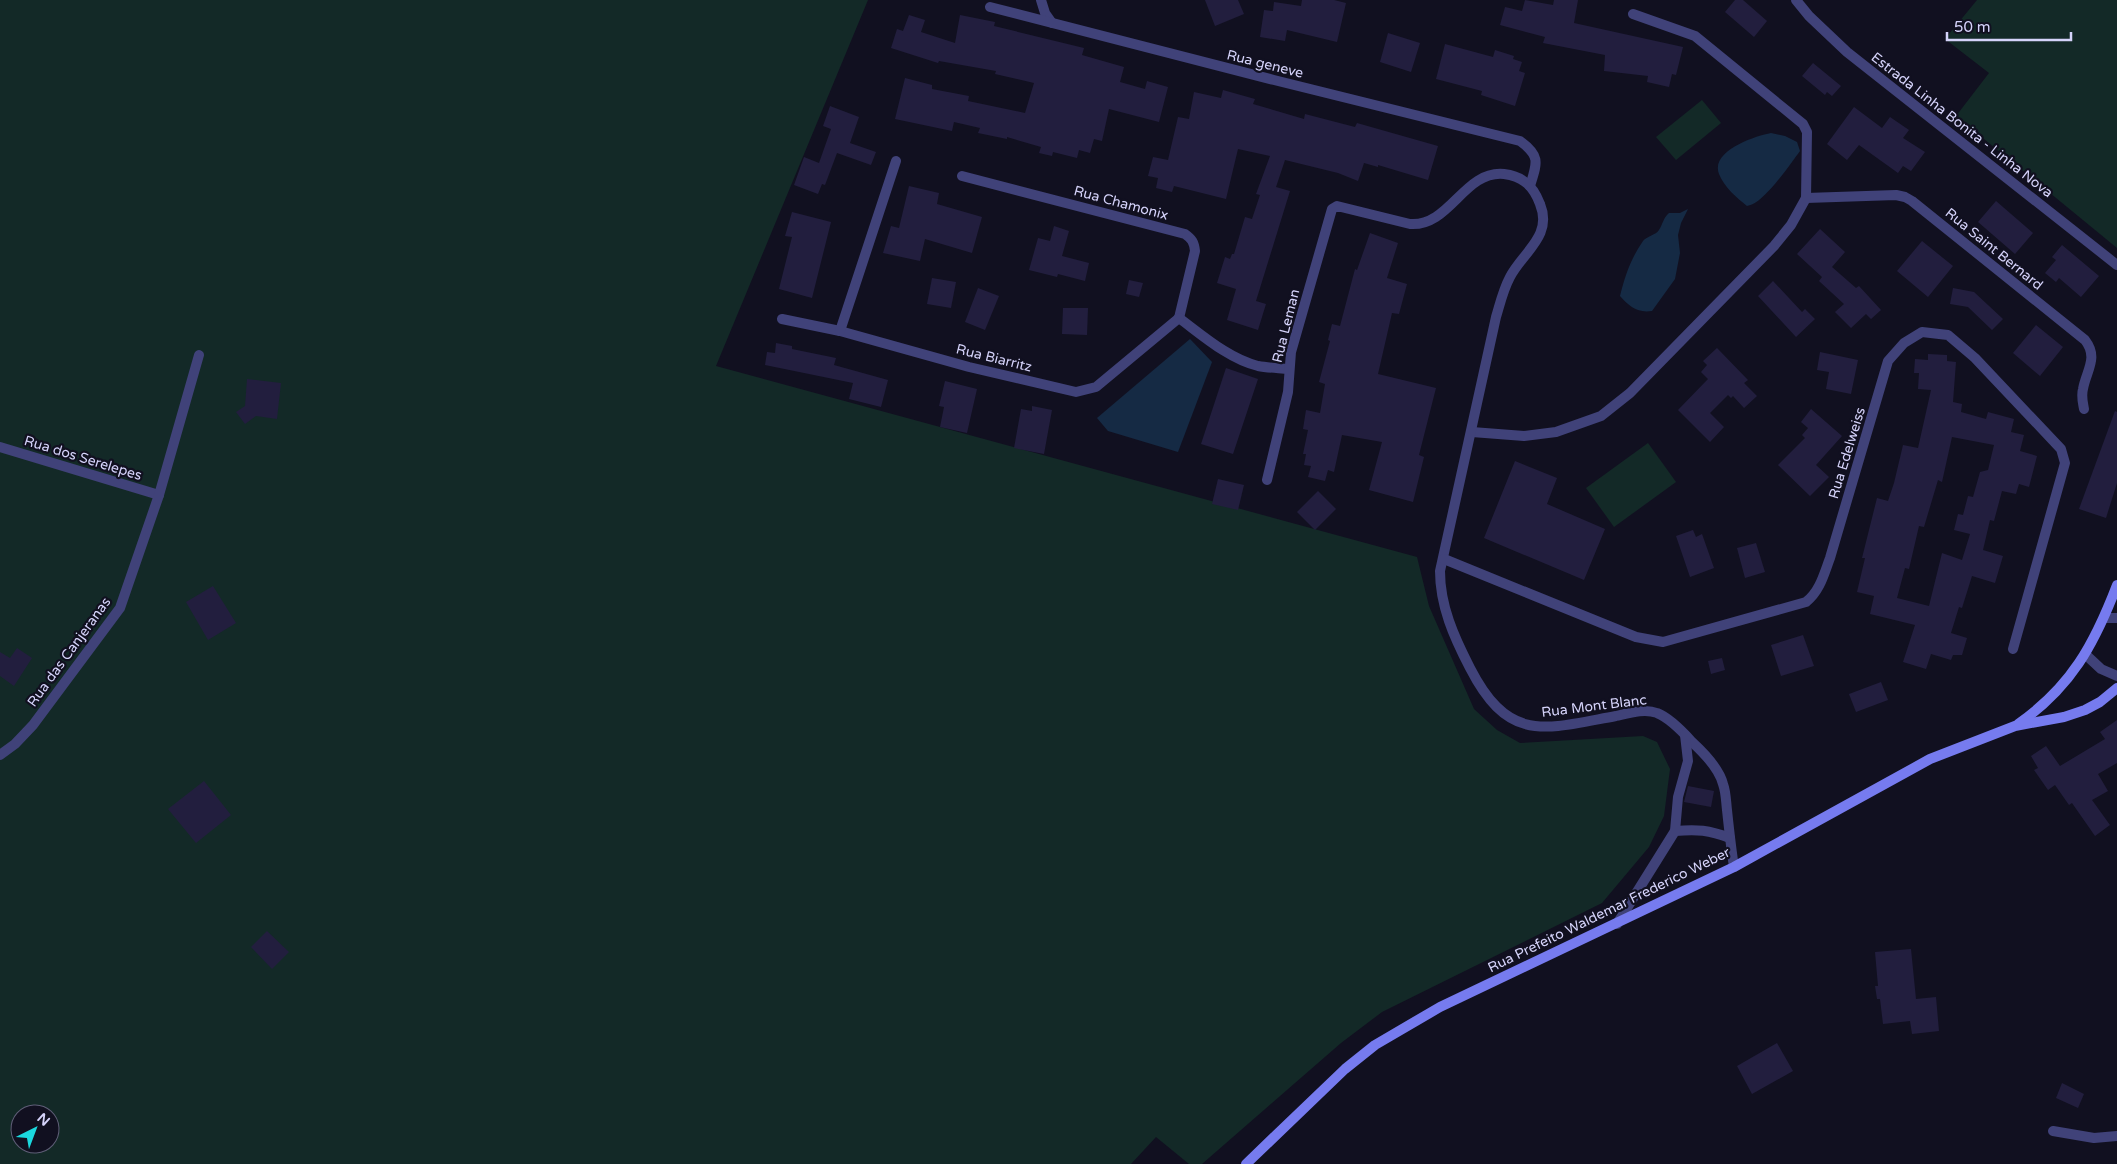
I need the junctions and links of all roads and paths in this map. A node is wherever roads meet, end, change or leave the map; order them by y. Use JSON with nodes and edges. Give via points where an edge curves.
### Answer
{"nodes":[{"id":1,"x":1041,"y":0,"type":"edge"},
{"id":2,"x":1796,"y":0,"type":"edge"},
{"id":3,"x":990,"y":7,"type":"dead end"},
{"id":4,"x":1633,"y":14,"type":"dead end"},
{"id":5,"x":1052,"y":23,"type":"junction"},
{"id":6,"x":896,"y":161,"type":"dead end"},
{"id":7,"x":962,"y":176,"type":"dead end"},
{"id":8,"x":1530,"y":186,"type":"junction"},
{"id":9,"x":1806,"y":198,"type":"junction"},
{"id":10,"x":2117,"y":264,"type":"edge"},
{"id":11,"x":1179,"y":318,"type":"junction"},
{"id":12,"x":782,"y":319,"type":"dead end"},
{"id":13,"x":840,"y":332,"type":"junction"},
{"id":14,"x":199,"y":355,"type":"dead end"},
{"id":15,"x":1289,"y":370,"type":"junction"},
{"id":16,"x":2084,"y":410,"type":"dead end"},
{"id":17,"x":1472,"y":432,"type":"junction"},
{"id":18,"x":0,"y":447,"type":"edge"},
{"id":19,"x":1267,"y":480,"type":"dead end"},
{"id":20,"x":158,"y":495,"type":"junction"},
{"id":21,"x":1444,"y":559,"type":"junction"},
{"id":22,"x":2117,"y":586,"type":"edge"},
{"id":23,"x":2104,"y":618,"type":"junction"},
{"id":24,"x":2117,"y":618,"type":"edge"},
{"id":25,"x":2013,"y":649,"type":"dead end"},
{"id":26,"x":2085,"y":654,"type":"junction"},
{"id":27,"x":2117,"y":676,"type":"edge"},
{"id":28,"x":2117,"y":688,"type":"edge"},
{"id":29,"x":2015,"y":726,"type":"junction"},
{"id":30,"x":1685,"y":735,"type":"junction"},
{"id":31,"x":0,"y":755,"type":"edge"},
{"id":32,"x":1675,"y":831,"type":"junction"},
{"id":33,"x":1730,"y":838,"type":"junction"},
{"id":34,"x":1734,"y":867,"type":"junction"},
{"id":35,"x":1617,"y":924,"type":"junction"},
{"id":36,"x":2053,"y":1131,"type":"dead end"},
{"id":37,"x":2117,"y":1136,"type":"edge"},
{"id":38,"x":1246,"y":1164,"type":"edge"}],
"edges":[{"from":1,"to":5,"type":"street"},
{"from":2,"to":10,"type":"street","name":"Estrada Linha Bonita - Linha Nova","via":[[1847,52]]},
{"from":3,"to":5,"type":"street","name":"Rua geneve"},
{"from":4,"to":9,"type":"street","via":[[1695,36],[1803,124],[1807,132]]},
{"from":5,"to":8,"type":"street","name":"Rua geneve","via":[[1520,141],[1531,149],[1536,158]]},
{"from":6,"to":13,"type":"street"},
{"from":7,"to":11,"type":"street","name":"Rua Chamonix","via":[[1185,234],[1191,238],[1195,251]]},
{"from":8,"to":15,"type":"street","name":"Rua Leman","via":[[1514,176],[1486,176],[1440,215],[1421,224],[1337,206],[1332,209]]},
{"from":8,"to":17,"type":"street","name":"Rua Mont Blanc","via":[[1541,206],[1543,229],[1503,294]]},
{"from":9,"to":16,"type":"street","name":"Rua Saint Bernard","via":[[1900,195],[1912,201],[2085,340],[2093,358],[2083,387]]},
{"from":9,"to":17,"type":"street","via":[[1792,225],[1774,246],[1630,393],[1601,416],[1556,432],[1524,436]]},
{"from":11,"to":13,"type":"street","name":"Rua Biarritz","via":[[1096,388],[1076,392]]},
{"from":11,"to":15,"type":"street","via":[[1244,360],[1257,366]]},
{"from":12,"to":13,"type":"street","name":"Rua Biarritz"},
{"from":14,"to":20,"type":"street","name":"Rua das Canjeranas"},
{"from":15,"to":19,"type":"street","name":"Rua Leman","via":[[1288,392]]},
{"from":17,"to":21,"type":"street","name":"Rua Mont Blanc"},
{"from":18,"to":20,"type":"street","name":"Rua dos Serelepes"},
{"from":20,"to":31,"type":"street","name":"Rua das Canjeranas","via":[[120,608],[34,725]]},
{"from":21,"to":25,"type":"street","name":"Rua Edelweiss","via":[[1650,641],[1663,642],[1806,602],[1814,596],[1828,564],[1888,361],[1904,343],[1922,332],[1948,335],[1982,365],[2064,456],[2065,463]]},
{"from":21,"to":30,"type":"street","name":"Rua Mont Blanc","via":[[1440,571],[1440,592],[1445,612],[1477,682],[1504,713],[1522,724],[1540,728],[1644,711],[1658,713]]},
{"from":22,"to":23,"type":"main road"},
{"from":23,"to":24,"type":"street"},
{"from":23,"to":26,"type":"main road"},
{"from":26,"to":27,"type":"street","via":[[2101,670]]},
{"from":26,"to":29,"type":"main road","via":[[2057,692]]},
{"from":28,"to":29,"type":"main road","via":[[2085,710]]},
{"from":29,"to":34,"type":"main road","name":"Rua Prefeito Waldemar Frederico Weber","via":[[1930,759]]},
{"from":30,"to":32,"type":"street","via":[[1688,761],[1678,797]]},
{"from":30,"to":33,"type":"street","name":"Rua Mont Blanc","via":[[1707,756],[1723,783]]},
{"from":32,"to":33,"type":"street","via":[[1711,831]]},
{"from":32,"to":35,"type":"street"},
{"from":33,"to":34,"type":"street","name":"Rua Mont Blanc"},
{"from":34,"to":35,"type":"main road","name":"Rua Prefeito Waldemar Frederico Weber"},
{"from":35,"to":38,"type":"main road","name":"Rua Prefeito Waldemar Frederico Weber","via":[[1440,1007],[1375,1045],[1345,1069]]},
{"from":36,"to":37,"type":"street","via":[[2094,1138]]}]}
